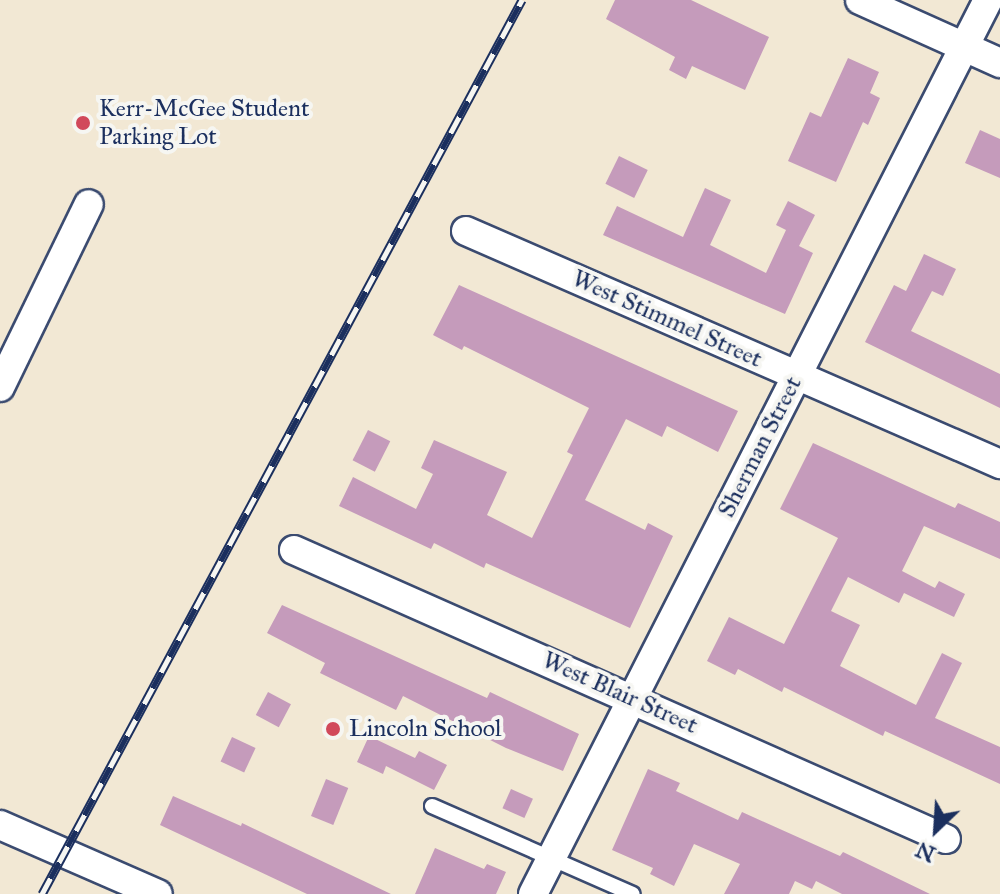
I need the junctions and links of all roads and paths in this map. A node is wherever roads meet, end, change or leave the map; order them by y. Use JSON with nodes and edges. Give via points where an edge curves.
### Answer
{"nodes":[{"id":1,"x":860,"y":0,"type":"edge"},
{"id":2,"x":988,"y":0,"type":"edge"},
{"id":3,"x":964,"y":47,"type":"junction"},
{"id":4,"x":1000,"y":63,"type":"edge"},
{"id":5,"x":89,"y":204,"type":"dead end"},
{"id":6,"x":466,"y":231,"type":"dead end"},
{"id":7,"x":796,"y":375,"type":"junction"},
{"id":8,"x":0,"y":387,"type":"edge"},
{"id":9,"x":1000,"y":464,"type":"edge"},
{"id":10,"x":294,"y":550,"type":"dead end"},
{"id":11,"x":632,"y":698,"type":"junction"},
{"id":12,"x":432,"y":806,"type":"dead end"},
{"id":13,"x":0,"y":825,"type":"edge"},
{"id":14,"x":946,"y":839,"type":"dead end"},
{"id":15,"x":551,"y":858,"type":"junction"},
{"id":16,"x":158,"y":894,"type":"edge"},
{"id":17,"x":533,"y":894,"type":"edge"},
{"id":18,"x":632,"y":894,"type":"edge"}],
"edges":[{"from":1,"to":3,"type":"street"},
{"from":2,"to":3,"type":"street","name":"Sherman Street"},
{"from":3,"to":4,"type":"street"},
{"from":3,"to":7,"type":"street","name":"Sherman Street"},
{"from":5,"to":8,"type":"street"},
{"from":6,"to":7,"type":"street","name":"West Stimmel Street"},
{"from":7,"to":9,"type":"street","name":"West Stimmel Street"},
{"from":7,"to":11,"type":"street","name":"Sherman Street"},
{"from":10,"to":11,"type":"street","name":"West Blair Street"},
{"from":11,"to":14,"type":"street","name":"West Blair Street"},
{"from":11,"to":15,"type":"street","name":"Sherman Street"},
{"from":12,"to":15,"type":"lane"},
{"from":13,"to":16,"type":"street"},
{"from":15,"to":17,"type":"street","name":"Sherman Street"},
{"from":15,"to":18,"type":"lane"}]}
